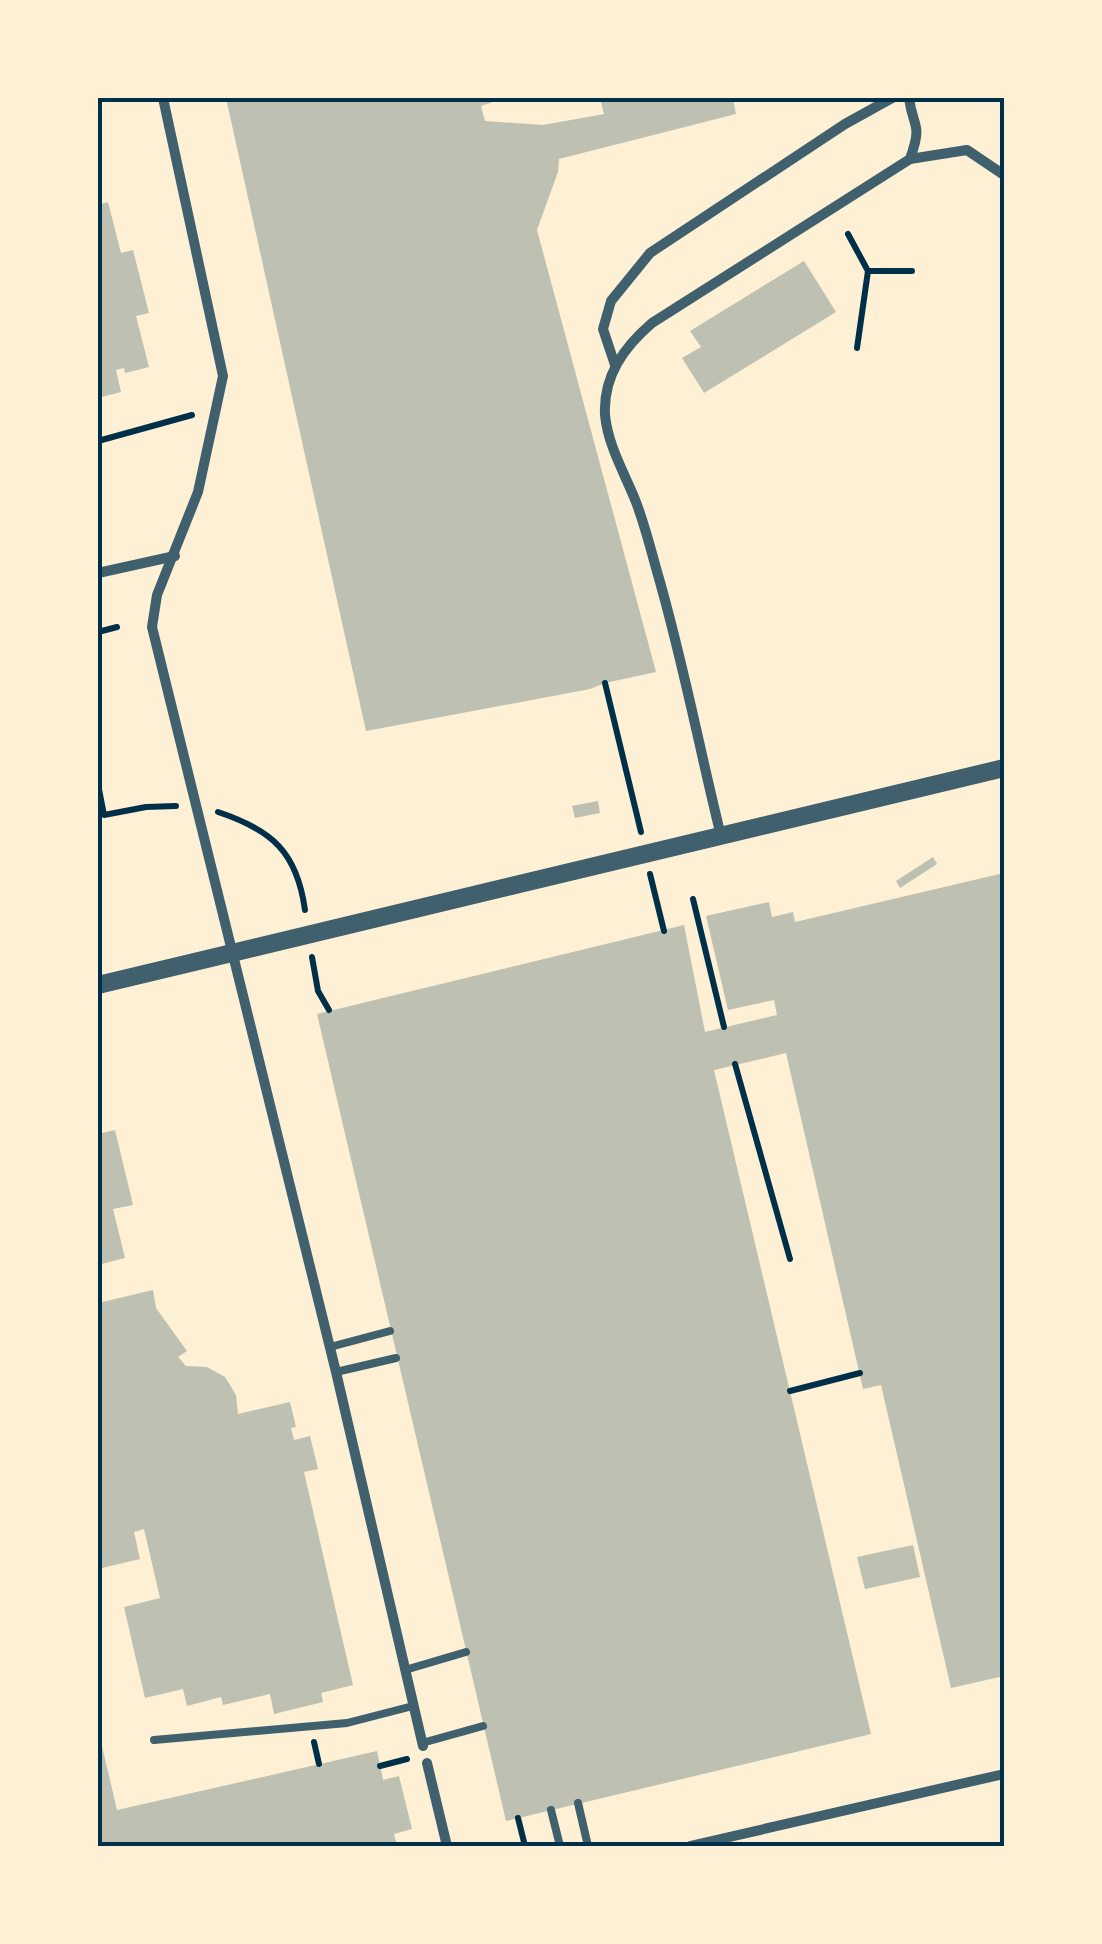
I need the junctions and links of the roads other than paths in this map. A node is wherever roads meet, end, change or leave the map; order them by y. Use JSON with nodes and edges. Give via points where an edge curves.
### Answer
{"nodes":[{"id":1,"x":163,"y":98,"type":"edge"},
{"id":2,"x":892,"y":98,"type":"edge"},
{"id":3,"x":909,"y":98,"type":"edge"},
{"id":4,"x":910,"y":159,"type":"junction"},
{"id":5,"x":1004,"y":175,"type":"edge"},
{"id":6,"x":616,"y":365,"type":"junction"},
{"id":7,"x":175,"y":556,"type":"junction"},
{"id":8,"x":98,"y":573,"type":"edge"},
{"id":9,"x":1004,"y":768,"type":"edge"},
{"id":10,"x":722,"y":837,"type":"junction"},
{"id":11,"x":233,"y":953,"type":"junction"},
{"id":12,"x":98,"y":985,"type":"edge"},
{"id":13,"x":390,"y":1331,"type":"dead end"},
{"id":14,"x":330,"y":1347,"type":"junction"},
{"id":15,"x":396,"y":1358,"type":"dead end"},
{"id":16,"x":336,"y":1372,"type":"junction"},
{"id":17,"x":466,"y":1652,"type":"dead end"},
{"id":18,"x":405,"y":1670,"type":"junction"},
{"id":19,"x":413,"y":1706,"type":"junction"},
{"id":20,"x":483,"y":1726,"type":"dead end"},
{"id":21,"x":154,"y":1740,"type":"dead end"},
{"id":22,"x":422,"y":1744,"type":"joint"},
{"id":23,"x":427,"y":1763,"type":"dead end"},
{"id":24,"x":1004,"y":1774,"type":"edge"},
{"id":25,"x":578,"y":1803,"type":"dead end"},
{"id":26,"x":551,"y":1810,"type":"dead end"},
{"id":27,"x":742,"y":1841,"type":"edge"},
{"id":28,"x":446,"y":1846,"type":"edge"},
{"id":29,"x":560,"y":1846,"type":"edge"},
{"id":30,"x":588,"y":1846,"type":"edge"},
{"id":31,"x":690,"y":1846,"type":"edge"}],
"edges":[{"from":1,"to":7,"type":"street","via":[[223,376],[198,492]]},
{"from":2,"to":6,"type":"street","via":[[650,254],[611,301],[602,329]]},
{"from":3,"to":4,"type":"street","via":[[917,121]]},
{"from":4,"to":5,"type":"street","via":[[968,150]]},
{"from":4,"to":6,"type":"street","via":[[652,323]]},
{"from":6,"to":10,"type":"street","via":[[606,415],[658,572]]},
{"from":7,"to":8,"type":"street"},
{"from":7,"to":11,"type":"street","via":[[152,626]]},
{"from":9,"to":10,"type":"street"},
{"from":10,"to":11,"type":"street"},
{"from":11,"to":12,"type":"street"},
{"from":11,"to":14,"type":"street"},
{"from":13,"to":14,"type":"lane"},
{"from":14,"to":16,"type":"street"},
{"from":15,"to":16,"type":"lane"},
{"from":16,"to":18,"type":"street"},
{"from":17,"to":18,"type":"lane"},
{"from":18,"to":19,"type":"street"},
{"from":19,"to":21,"type":"lane","via":[[347,1723]]},
{"from":19,"to":22,"type":"street"},
{"from":20,"to":22,"type":"lane"},
{"from":23,"to":28,"type":"street"},
{"from":24,"to":27,"type":"street"},
{"from":25,"to":30,"type":"lane"},
{"from":26,"to":29,"type":"lane"},
{"from":27,"to":31,"type":"street"}]}
